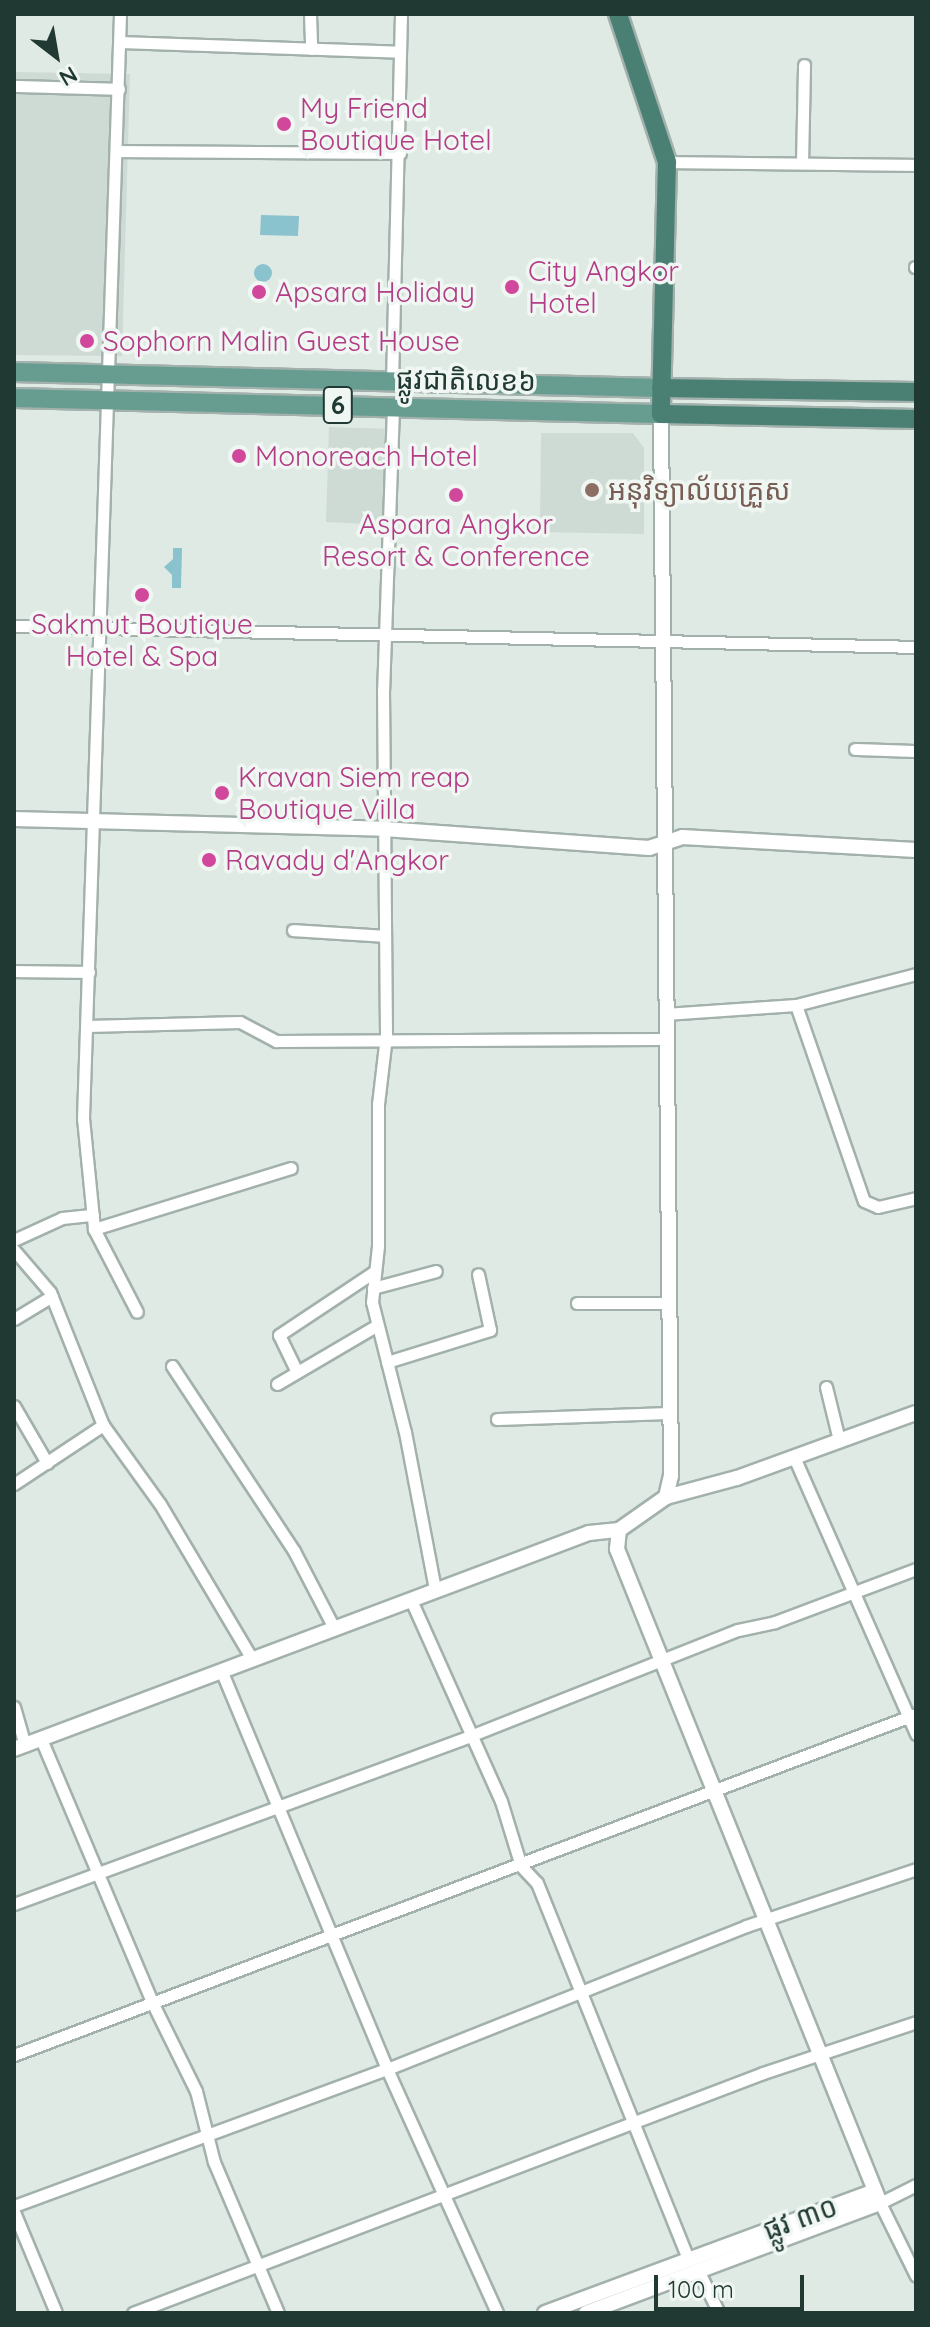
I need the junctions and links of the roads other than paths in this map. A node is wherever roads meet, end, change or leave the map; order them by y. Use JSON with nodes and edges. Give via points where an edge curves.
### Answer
{"nodes":[{"id":1,"x":120,"y":14,"type":"edge"},
{"id":2,"x":310,"y":14,"type":"edge"},
{"id":3,"x":401,"y":14,"type":"edge"},
{"id":4,"x":618,"y":14,"type":"edge"},
{"id":5,"x":120,"y":42,"type":"junction"},
{"id":6,"x":311,"y":49,"type":"junction"},
{"id":7,"x":400,"y":52,"type":"junction"},
{"id":8,"x":804,"y":65,"type":"dead end"},
{"id":9,"x":14,"y":86,"type":"edge"},
{"id":10,"x":119,"y":89,"type":"junction"},
{"id":11,"x":116,"y":151,"type":"junction"},
{"id":12,"x":400,"y":153,"type":"junction"},
{"id":13,"x":667,"y":162,"type":"junction"},
{"id":14,"x":802,"y":163,"type":"junction"},
{"id":15,"x":916,"y":165,"type":"edge"},
{"id":16,"x":14,"y":372,"type":"edge"},
{"id":17,"x":110,"y":374,"type":"junction"},
{"id":18,"x":392,"y":382,"type":"junction"},
{"id":19,"x":661,"y":388,"type":"junction"},
{"id":20,"x":916,"y":392,"type":"edge"},
{"id":21,"x":14,"y":398,"type":"edge"},
{"id":22,"x":106,"y":400,"type":"junction"},
{"id":23,"x":393,"y":407,"type":"junction"},
{"id":24,"x":661,"y":414,"type":"junction"},
{"id":25,"x":916,"y":419,"type":"edge"},
{"id":26,"x":102,"y":625,"type":"junction"},
{"id":27,"x":14,"y":626,"type":"edge"},
{"id":28,"x":384,"y":635,"type":"junction"},
{"id":29,"x":662,"y":638,"type":"junction"},
{"id":30,"x":916,"y":647,"type":"edge"},
{"id":31,"x":855,"y":749,"type":"dead end"},
{"id":32,"x":916,"y":751,"type":"edge"},
{"id":33,"x":14,"y":819,"type":"edge"},
{"id":34,"x":95,"y":819,"type":"junction"},
{"id":35,"x":384,"y":829,"type":"junction"},
{"id":36,"x":663,"y":841,"type":"junction"},
{"id":37,"x":916,"y":850,"type":"edge"},
{"id":38,"x":293,"y":930,"type":"dead end"},
{"id":39,"x":385,"y":936,"type":"junction"},
{"id":40,"x":14,"y":971,"type":"edge"},
{"id":41,"x":89,"y":972,"type":"junction"},
{"id":42,"x":916,"y":974,"type":"edge"},
{"id":43,"x":796,"y":1005,"type":"junction"},
{"id":44,"x":665,"y":1014,"type":"junction"},
{"id":45,"x":87,"y":1026,"type":"junction"},
{"id":46,"x":386,"y":1036,"type":"junction"},
{"id":47,"x":665,"y":1039,"type":"junction"},
{"id":48,"x":291,"y":1168,"type":"dead end"},
{"id":49,"x":916,"y":1198,"type":"edge"},
{"id":50,"x":93,"y":1215,"type":"junction"},
{"id":51,"x":94,"y":1229,"type":"junction"},
{"id":52,"x":14,"y":1240,"type":"edge"},
{"id":53,"x":14,"y":1250,"type":"edge"},
{"id":54,"x":436,"y":1271,"type":"dead end"},
{"id":55,"x":374,"y":1272,"type":"junction"},
{"id":56,"x":478,"y":1274,"type":"dead end"},
{"id":57,"x":373,"y":1288,"type":"junction"},
{"id":58,"x":52,"y":1296,"type":"junction"},
{"id":59,"x":577,"y":1303,"type":"dead end"},
{"id":60,"x":667,"y":1303,"type":"junction"},
{"id":61,"x":137,"y":1312,"type":"dead end"},
{"id":62,"x":14,"y":1319,"type":"edge"},
{"id":63,"x":376,"y":1326,"type":"junction"},
{"id":64,"x":387,"y":1362,"type":"junction"},
{"id":65,"x":172,"y":1366,"type":"dead end"},
{"id":66,"x":297,"y":1372,"type":"junction"},
{"id":67,"x":277,"y":1384,"type":"dead end"},
{"id":68,"x":826,"y":1387,"type":"dead end"},
{"id":69,"x":14,"y":1406,"type":"edge"},
{"id":70,"x":670,"y":1413,"type":"junction"},
{"id":71,"x":916,"y":1413,"type":"edge"},
{"id":72,"x":497,"y":1419,"type":"dead end"},
{"id":73,"x":103,"y":1425,"type":"junction"},
{"id":74,"x":839,"y":1440,"type":"junction"},
{"id":75,"x":794,"y":1457,"type":"junction"},
{"id":76,"x":47,"y":1463,"type":"junction"},
{"id":77,"x":14,"y":1484,"type":"edge"},
{"id":78,"x":666,"y":1497,"type":"junction"},
{"id":79,"x":619,"y":1530,"type":"junction"},
{"id":80,"x":916,"y":1569,"type":"edge"},
{"id":81,"x":435,"y":1590,"type":"junction"},
{"id":82,"x":853,"y":1592,"type":"junction"},
{"id":83,"x":411,"y":1600,"type":"junction"},
{"id":84,"x":334,"y":1628,"type":"junction"},
{"id":85,"x":252,"y":1659,"type":"junction"},
{"id":86,"x":661,"y":1660,"type":"junction"},
{"id":87,"x":221,"y":1670,"type":"junction"},
{"id":88,"x":14,"y":1707,"type":"edge"},
{"id":89,"x":912,"y":1715,"type":"edge"},
{"id":90,"x":916,"y":1734,"type":"edge"},
{"id":91,"x":470,"y":1736,"type":"junction"},
{"id":92,"x":41,"y":1739,"type":"junction"},
{"id":93,"x":20,"y":1747,"type":"edge"},
{"id":94,"x":716,"y":1791,"type":"junction"},
{"id":95,"x":280,"y":1805,"type":"junction"},
{"id":96,"x":521,"y":1866,"type":"junction"},
{"id":97,"x":916,"y":1869,"type":"edge"},
{"id":98,"x":98,"y":1872,"type":"junction"},
{"id":99,"x":14,"y":1904,"type":"edge"},
{"id":100,"x":770,"y":1920,"type":"junction"},
{"id":101,"x":332,"y":1933,"type":"junction"},
{"id":102,"x":579,"y":1993,"type":"junction"},
{"id":103,"x":152,"y":2002,"type":"junction"},
{"id":104,"x":916,"y":2022,"type":"edge"},
{"id":105,"x":820,"y":2054,"type":"junction"},
{"id":106,"x":14,"y":2055,"type":"edge"},
{"id":107,"x":387,"y":2069,"type":"junction"},
{"id":108,"x":634,"y":2126,"type":"junction"},
{"id":109,"x":207,"y":2137,"type":"junction"},
{"id":110,"x":916,"y":2185,"type":"edge"},
{"id":111,"x":442,"y":2197,"type":"junction"},
{"id":112,"x":878,"y":2197,"type":"junction"},
{"id":113,"x":14,"y":2206,"type":"edge"},
{"id":114,"x":14,"y":2212,"type":"edge"},
{"id":115,"x":688,"y":2258,"type":"junction"},
{"id":116,"x":258,"y":2267,"type":"junction"},
{"id":117,"x":698,"y":2270,"type":"junction"},
{"id":118,"x":916,"y":2276,"type":"edge"},
{"id":119,"x":56,"y":2313,"type":"edge"},
{"id":120,"x":133,"y":2313,"type":"edge"},
{"id":121,"x":278,"y":2313,"type":"edge"},
{"id":122,"x":497,"y":2313,"type":"edge"},
{"id":123,"x":545,"y":2313,"type":"edge"},
{"id":124,"x":586,"y":2313,"type":"edge"},
{"id":125,"x":719,"y":2313,"type":"edge"}],
"edges":[{"from":1,"to":5,"type":"street"},
{"from":2,"to":6,"type":"street"},
{"from":3,"to":7,"type":"street"},
{"from":4,"to":13,"type":"highway"},
{"from":5,"to":6,"type":"street"},
{"from":5,"to":10,"type":"street"},
{"from":6,"to":7,"type":"street"},
{"from":7,"to":12,"type":"street"},
{"from":8,"to":14,"type":"street"},
{"from":9,"to":10,"type":"street"},
{"from":10,"to":11,"type":"street"},
{"from":11,"to":12,"type":"street"},
{"from":11,"to":17,"type":"street"},
{"from":12,"to":18,"type":"street"},
{"from":13,"to":14,"type":"street"},
{"from":13,"to":19,"type":"highway"},
{"from":14,"to":15,"type":"street"},
{"from":16,"to":17,"type":"main road","name":"ផ្លូវជាតិលេខ៦","number":"6"},
{"from":17,"to":18,"type":"main road","name":"ផ្លូវជាតិលេខ៦","number":"6"},
{"from":17,"to":22,"type":"street"},
{"from":18,"to":19,"type":"main road","name":"ផ្លូវជាតិលេខ៦","number":"6"},
{"from":19,"to":20,"type":"highway","name":"ផ្លូវជាតិលេខ៦","number":"6"},
{"from":19,"to":24,"type":"highway"},
{"from":21,"to":22,"type":"main road","name":"ផ្លូវជាតិលេខ៦","number":"6"},
{"from":22,"to":23,"type":"main road","name":"ផ្លូវជាតិលេខ៦","number":"6"},
{"from":22,"to":26,"type":"street"},
{"from":23,"to":24,"type":"main road","name":"ផ្លូវជាតិលេខ៦","number":"6"},
{"from":23,"to":28,"type":"street"},
{"from":24,"to":25,"type":"highway","name":"ផ្លូវជាតិលេខ៦","number":"6"},
{"from":24,"to":29,"type":"street"},
{"from":26,"to":27,"type":"street"},
{"from":26,"to":28,"type":"street"},
{"from":26,"to":34,"type":"street"},
{"from":28,"to":29,"type":"street"},
{"from":28,"to":35,"type":"street"},
{"from":29,"to":30,"type":"street"},
{"from":29,"to":36,"type":"street"},
{"from":31,"to":32,"type":"street"},
{"from":33,"to":34,"type":"street"},
{"from":34,"to":35,"type":"street"},
{"from":34,"to":41,"type":"street"},
{"from":35,"to":36,"type":"street","via":[[649,848]]},
{"from":35,"to":39,"type":"street"},
{"from":36,"to":37,"type":"street","via":[[682,837]]},
{"from":36,"to":44,"type":"street"},
{"from":38,"to":39,"type":"street"},
{"from":39,"to":46,"type":"street"},
{"from":40,"to":41,"type":"street"},
{"from":41,"to":45,"type":"street"},
{"from":42,"to":43,"type":"street"},
{"from":43,"to":44,"type":"street"},
{"from":43,"to":49,"type":"street","via":[[864,1201],[878,1207]]},
{"from":44,"to":47,"type":"street"},
{"from":45,"to":46,"type":"street","via":[[240,1022],[276,1041]]},
{"from":45,"to":50,"type":"street","via":[[83,1118]]},
{"from":46,"to":47,"type":"street"},
{"from":46,"to":55,"type":"street","via":[[378,1104]]},
{"from":47,"to":60,"type":"street"},
{"from":48,"to":51,"type":"street"},
{"from":50,"to":51,"type":"street"},
{"from":50,"to":52,"type":"street","via":[[62,1218]]},
{"from":51,"to":61,"type":"street"},
{"from":53,"to":58,"type":"street"},
{"from":54,"to":57,"type":"street"},
{"from":55,"to":57,"type":"street"},
{"from":55,"to":66,"type":"street","via":[[279,1335]]},
{"from":56,"to":64,"type":"street","via":[[490,1330]]},
{"from":57,"to":63,"type":"street"},
{"from":58,"to":62,"type":"street"},
{"from":58,"to":73,"type":"street"},
{"from":59,"to":60,"type":"street"},
{"from":60,"to":70,"type":"street"},
{"from":63,"to":64,"type":"street"},
{"from":63,"to":66,"type":"street"},
{"from":64,"to":81,"type":"street"},
{"from":65,"to":84,"type":"street","via":[[294,1551]]},
{"from":66,"to":67,"type":"street"},
{"from":68,"to":74,"type":"street"},
{"from":69,"to":76,"type":"street"},
{"from":70,"to":72,"type":"street"},
{"from":70,"to":78,"type":"street"},
{"from":71,"to":74,"type":"street"},
{"from":73,"to":76,"type":"street"},
{"from":73,"to":85,"type":"street","via":[[160,1504]]},
{"from":74,"to":75,"type":"street"},
{"from":75,"to":78,"type":"street"},
{"from":75,"to":82,"type":"street"},
{"from":76,"to":77,"type":"street"},
{"from":78,"to":79,"type":"street"},
{"from":79,"to":81,"type":"street","via":[[589,1533]]},
{"from":79,"to":86,"type":"street","via":[[620,1559]]},
{"from":80,"to":82,"type":"street"},
{"from":81,"to":83,"type":"street"},
{"from":82,"to":86,"type":"street"},
{"from":82,"to":89,"type":"street"},
{"from":83,"to":84,"type":"street"},
{"from":83,"to":91,"type":"street"},
{"from":84,"to":85,"type":"street"},
{"from":85,"to":87,"type":"street"},
{"from":86,"to":91,"type":"street"},
{"from":86,"to":94,"type":"street"},
{"from":87,"to":92,"type":"street"},
{"from":87,"to":95,"type":"street"},
{"from":88,"to":93,"type":"street"},
{"from":89,"to":90,"type":"street"},
{"from":89,"to":94,"type":"street"},
{"from":91,"to":95,"type":"street"},
{"from":91,"to":96,"type":"street","via":[[501,1801]]},
{"from":92,"to":93,"type":"street"},
{"from":92,"to":98,"type":"street"},
{"from":94,"to":96,"type":"street"},
{"from":94,"to":100,"type":"street"},
{"from":95,"to":98,"type":"street"},
{"from":95,"to":101,"type":"street"},
{"from":96,"to":101,"type":"street"},
{"from":96,"to":102,"type":"street","via":[[537,1883]]},
{"from":97,"to":100,"type":"street"},
{"from":98,"to":99,"type":"street"},
{"from":98,"to":103,"type":"street"},
{"from":100,"to":102,"type":"street"},
{"from":100,"to":105,"type":"street"},
{"from":101,"to":103,"type":"street"},
{"from":101,"to":107,"type":"street"},
{"from":102,"to":107,"type":"street"},
{"from":102,"to":108,"type":"street"},
{"from":103,"to":106,"type":"street"},
{"from":103,"to":109,"type":"street","via":[[196,2091]]},
{"from":104,"to":105,"type":"street"},
{"from":105,"to":108,"type":"street"},
{"from":105,"to":112,"type":"street"},
{"from":107,"to":109,"type":"street"},
{"from":107,"to":111,"type":"street"},
{"from":108,"to":111,"type":"street"},
{"from":108,"to":115,"type":"street","via":[[641,2132]]},
{"from":109,"to":113,"type":"street"},
{"from":109,"to":116,"type":"street"},
{"from":110,"to":112,"type":"street"},
{"from":111,"to":116,"type":"street"},
{"from":111,"to":122,"type":"street"},
{"from":112,"to":115,"type":"street","name":"ផ្លូវ ៣០"},
{"from":112,"to":117,"type":"street","name":"ផ្លូវ ៣០"},
{"from":112,"to":118,"type":"street"},
{"from":114,"to":119,"type":"street"},
{"from":115,"to":123,"type":"street","name":"ផ្លូវ ៣០"},
{"from":116,"to":120,"type":"street"},
{"from":116,"to":121,"type":"street"},
{"from":117,"to":124,"type":"street","name":"ផ្លូវ ៣០"},
{"from":117,"to":125,"type":"street"}]}
